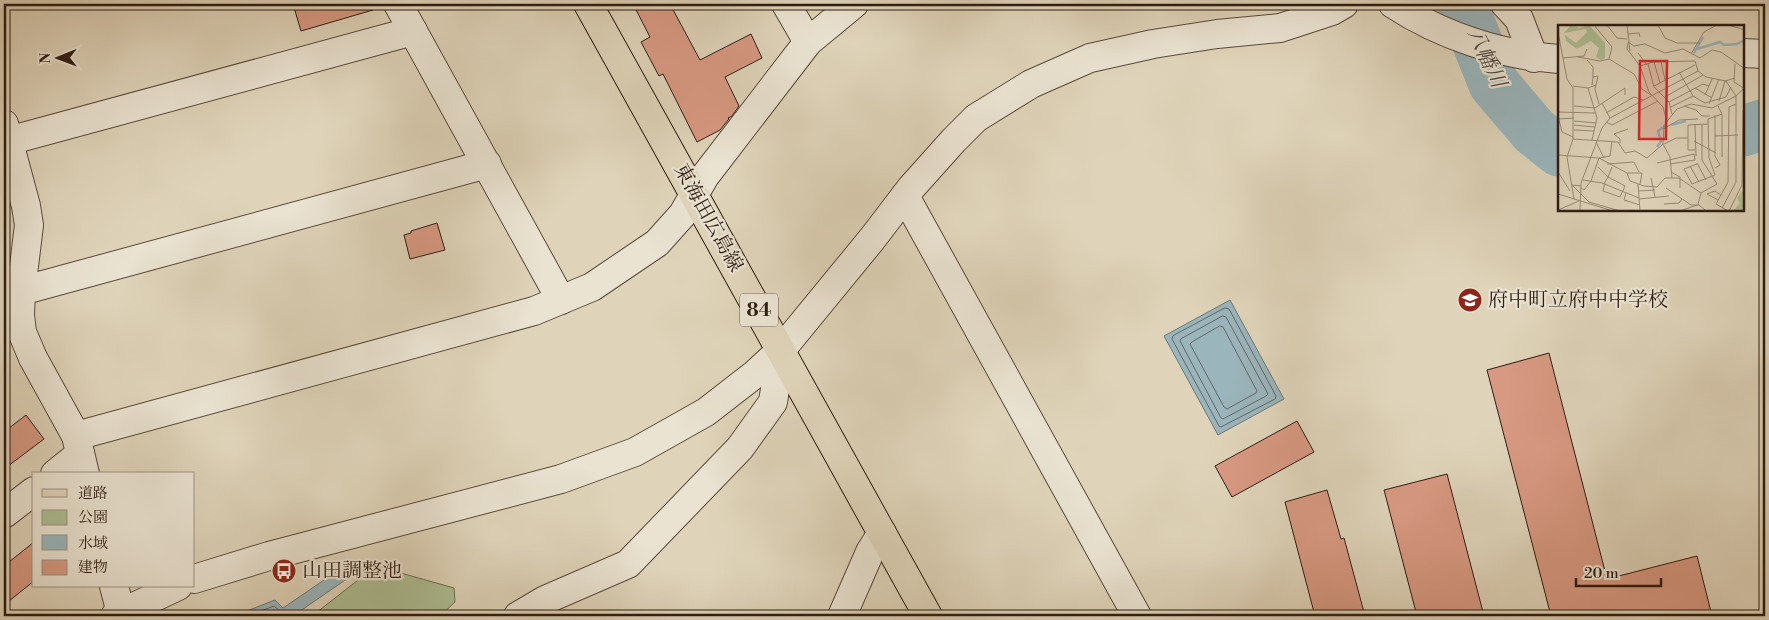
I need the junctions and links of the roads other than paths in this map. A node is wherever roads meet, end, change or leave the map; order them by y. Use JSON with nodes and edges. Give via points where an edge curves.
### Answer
{"nodes":[{"id":1,"x":398,"y":4,"type":"edge"},
{"id":2,"x":588,"y":4,"type":"edge"},
{"id":3,"x":786,"y":4,"type":"edge"},
{"id":4,"x":854,"y":4,"type":"edge"},
{"id":5,"x":1344,"y":4,"type":"edge"},
{"id":6,"x":1392,"y":4,"type":"edge"},
{"id":7,"x":1505,"y":4,"type":"edge"},
{"id":8,"x":413,"y":31,"type":"junction"},
{"id":9,"x":808,"y":42,"type":"junction"},
{"id":10,"x":1744,"y":54,"type":"edge"},
{"id":11,"x":1765,"y":54,"type":"edge"},
{"id":12,"x":1546,"y":58,"type":"edge"},
{"id":13,"x":6,"y":132,"type":"edge"},
{"id":14,"x":487,"y":164,"type":"junction"},
{"id":15,"x":694,"y":194,"type":"junction"},
{"id":16,"x":905,"y":196,"type":"junction"},
{"id":17,"x":21,"y":291,"type":"junction"},
{"id":18,"x":561,"y":300,"type":"junction"},
{"id":19,"x":781,"y":350,"type":"junction"},
{"id":20,"x":80,"y":455,"type":"edge"},
{"id":21,"x":59,"y":472,"type":"edge"},
{"id":22,"x":32,"y":493,"type":"edge"},
{"id":23,"x":4,"y":514,"type":"edge"},
{"id":24,"x":882,"y":534,"type":"junction"},
{"id":25,"x":195,"y":579,"type":"edge"},
{"id":26,"x":114,"y":588,"type":"edge"},
{"id":27,"x":174,"y":588,"type":"edge"},
{"id":28,"x":118,"y":614,"type":"edge"},
{"id":29,"x":518,"y":616,"type":"edge"},
{"id":30,"x":842,"y":616,"type":"edge"},
{"id":31,"x":928,"y":616,"type":"edge"},
{"id":32,"x":1138,"y":616,"type":"edge"}],
"edges":[{"from":1,"to":8,"type":"street"},
{"from":2,"to":15,"type":"main road","name":"東海田広島線","number":"84"},
{"from":3,"to":9,"type":"street"},
{"from":4,"to":9,"type":"street"},
{"from":5,"to":16,"type":"street","via":[[1280,28],[1153,44],[1090,58],[1031,84],[976,118]]},
{"from":6,"to":12,"type":"street","via":[[1459,38],[1509,53]]},
{"from":7,"to":12,"type":"street"},
{"from":8,"to":13,"type":"street"},
{"from":8,"to":14,"type":"street"},
{"from":9,"to":15,"type":"street"},
{"from":10,"to":11,"type":"street"},
{"from":13,"to":17,"type":"street","via":[[29,225]]},
{"from":14,"to":17,"type":"street"},
{"from":14,"to":18,"type":"street"},
{"from":15,"to":18,"type":"street","via":[[683,214],[657,243],[592,287]]},
{"from":15,"to":19,"type":"main road","name":"東海田広島線","number":"84"},
{"from":16,"to":19,"type":"street"},
{"from":16,"to":32,"type":"street"},
{"from":17,"to":20,"type":"street","via":[[22,332]]},
{"from":18,"to":20,"type":"street"},
{"from":19,"to":24,"type":"main road","name":"東海田広島線","number":"84"},
{"from":19,"to":25,"type":"street","via":[[706,412],[635,452],[561,479]]},
{"from":19,"to":29,"type":"street","via":[[773,402],[740,448],[628,564],[545,600]]},
{"from":20,"to":21,"type":"street"},
{"from":22,"to":23,"type":"street"},
{"from":24,"to":30,"type":"street","via":[[870,552]]},
{"from":24,"to":31,"type":"main road","name":"東海田広島線","number":"84"},
{"from":26,"to":28,"type":"street"},
{"from":27,"to":28,"type":"street"}]}
